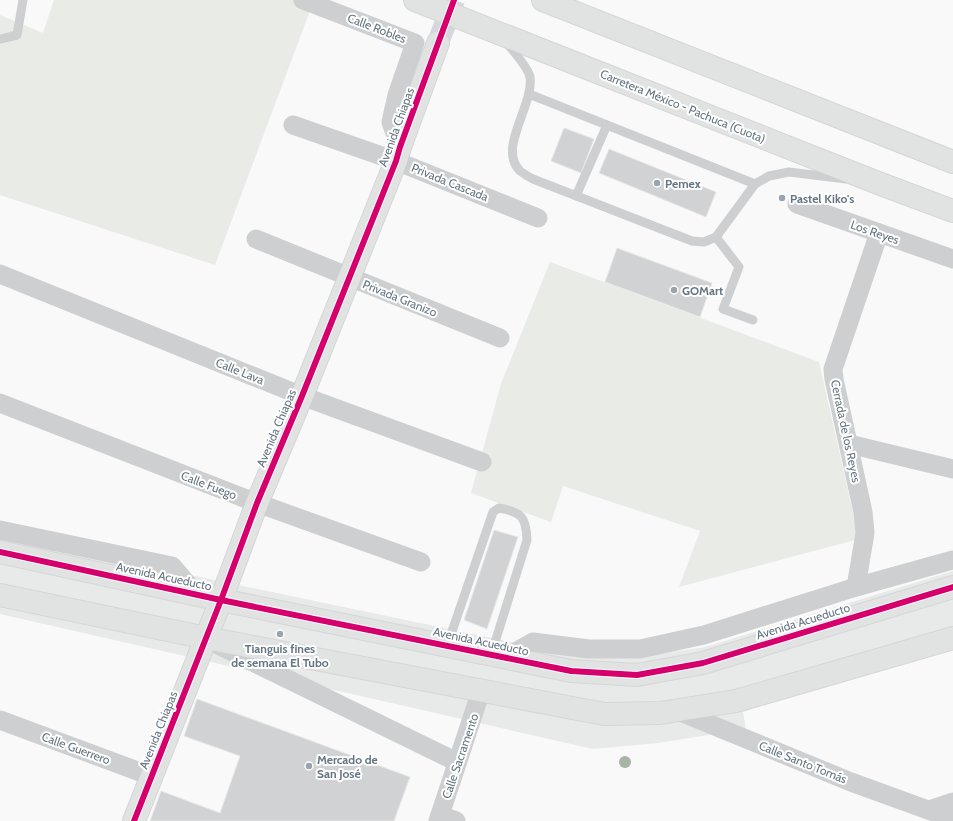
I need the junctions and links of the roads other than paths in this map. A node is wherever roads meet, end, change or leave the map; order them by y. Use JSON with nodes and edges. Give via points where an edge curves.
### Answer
{"nodes":[{"id":1,"x":23,"y":0,"type":"edge"},
{"id":2,"x":303,"y":0,"type":"edge"},
{"id":3,"x":414,"y":0,"type":"edge"},
{"id":4,"x":543,"y":0,"type":"edge"},
{"id":5,"x":501,"y":34,"type":"junction"},
{"id":6,"x":0,"y":39,"type":"edge"},
{"id":7,"x":438,"y":43,"type":"tunnel mouth"},
{"id":8,"x":529,"y":94,"type":"junction"},
{"id":9,"x":293,"y":125,"type":"dead end"},
{"id":10,"x":607,"y":125,"type":"junction"},
{"id":11,"x":398,"y":154,"type":"junction"},
{"id":12,"x":953,"y":162,"type":"edge"},
{"id":13,"x":755,"y":184,"type":"junction"},
{"id":14,"x":878,"y":184,"type":"junction"},
{"id":15,"x":576,"y":196,"type":"junction"},
{"id":16,"x":797,"y":204,"type":"dead end"},
{"id":17,"x":953,"y":211,"type":"edge"},
{"id":18,"x":538,"y":218,"type":"dead end"},
{"id":19,"x":879,"y":233,"type":"junction"},
{"id":20,"x":716,"y":237,"type":"junction"},
{"id":21,"x":256,"y":239,"type":"dead end"},
{"id":22,"x":953,"y":259,"type":"edge"},
{"id":23,"x":0,"y":274,"type":"edge"},
{"id":24,"x":349,"y":278,"type":"junction"},
{"id":25,"x":753,"y":320,"type":"dead end"},
{"id":26,"x":500,"y":338,"type":"dead end"},
{"id":27,"x":302,"y":396,"type":"junction"},
{"id":28,"x":0,"y":403,"type":"edge"},
{"id":29,"x":849,"y":444,"type":"junction"},
{"id":30,"x":482,"y":462,"type":"dead end"},
{"id":31,"x":953,"y":469,"type":"edge"},
{"id":32,"x":257,"y":503,"type":"junction"},
{"id":33,"x":0,"y":530,"type":"edge"},
{"id":34,"x":0,"y":552,"type":"edge"},
{"id":35,"x":953,"y":560,"type":"edge"},
{"id":36,"x":421,"y":562,"type":"dead end"},
{"id":37,"x":856,"y":587,"type":"junction"},
{"id":38,"x":953,"y":587,"type":"edge"},
{"id":39,"x":196,"y":594,"type":"junction"},
{"id":40,"x":0,"y":595,"type":"edge"},
{"id":41,"x":221,"y":600,"type":"junction"},
{"id":42,"x":206,"y":638,"type":"junction"},
{"id":43,"x":953,"y":638,"type":"edge"},
{"id":44,"x":447,"y":646,"type":"junction"},
{"id":45,"x":498,"y":656,"type":"junction"},
{"id":46,"x":482,"y":691,"type":"junction"},
{"id":47,"x":678,"y":711,"type":"junction"},
{"id":48,"x":0,"y":720,"type":"edge"},
{"id":49,"x":457,"y":762,"type":"junction"},
{"id":50,"x":151,"y":776,"type":"junction"},
{"id":51,"x":953,"y":802,"type":"edge"},
{"id":52,"x":929,"y":810,"type":"junction"},
{"id":53,"x":444,"y":819,"type":"edge"},
{"id":54,"x":953,"y":819,"type":"edge"},
{"id":55,"x":134,"y":821,"type":"edge"}],
"edges":[{"from":1,"to":6,"type":"lane","via":[[17,35]]},
{"from":2,"to":11,"type":"street","name":"Calle Robles","via":[[416,43],[397,95],[391,122]]},
{"from":3,"to":5,"type":"main road","name":"Carretera México - Pachuca (Cuota)"},
{"from":4,"to":12,"type":"main road"},
{"from":5,"to":8,"type":"lane","via":[[526,68],[530,77]]},
{"from":5,"to":14,"type":"main road","name":"Carretera México - Pachuca (Cuota)"},
{"from":7,"to":11,"type":"main road","name":"Avenida Chiapas"},
{"from":8,"to":10,"type":"lane"},
{"from":8,"to":15,"type":"lane","via":[[512,147],[513,160],[520,171]]},
{"from":9,"to":11,"type":"street","name":"Privada Cascada"},
{"from":10,"to":13,"type":"lane"},
{"from":10,"to":15,"type":"lane"},
{"from":11,"to":18,"type":"street","name":"Privada Cascada"},
{"from":11,"to":24,"type":"main road","name":"Avenida Chiapas"},
{"from":13,"to":14,"type":"lane","via":[[769,176],[789,172]]},
{"from":13,"to":20,"type":"lane"},
{"from":14,"to":17,"type":"main road","name":"Carretera México - Pachuca (Cuota)"},
{"from":15,"to":20,"type":"lane","via":[[692,241],[704,242]]},
{"from":16,"to":19,"type":"street","name":"Los Reyes"},
{"from":19,"to":22,"type":"street","name":"Los Reyes"},
{"from":19,"to":29,"type":"street","name":"Cerrada de los Reyes","via":[[833,369]]},
{"from":20,"to":25,"type":"lane","via":[[739,267],[723,309]]},
{"from":21,"to":24,"type":"street","name":"Privada Granizo"},
{"from":23,"to":27,"type":"street","name":"Calle Lava"},
{"from":24,"to":26,"type":"street","name":"Privada Granizo"},
{"from":24,"to":27,"type":"main road","name":"Avenida Chiapas"},
{"from":27,"to":30,"type":"street","name":"Calle Lava"},
{"from":27,"to":32,"type":"main road","name":"Avenida Chiapas"},
{"from":28,"to":32,"type":"street","name":"Calle Fuego"},
{"from":29,"to":31,"type":"street"},
{"from":29,"to":37,"type":"street","name":"Cerrada de los Reyes","via":[[865,533]]},
{"from":32,"to":36,"type":"street","name":"Calle Fuego"},
{"from":32,"to":41,"type":"main road","name":"Avenida Chiapas"},
{"from":33,"to":39,"type":"street","via":[[172,566]]},
{"from":34,"to":39,"type":"main road","name":"Avenida Acueducto"},
{"from":35,"to":37,"type":"street"},
{"from":37,"to":45,"type":"street","via":[[704,635],[640,649],[589,649],[533,642]]},
{"from":38,"to":45,"type":"main road","name":"Avenida Acueducto","via":[[703,664],[637,675],[571,671]]},
{"from":39,"to":41,"type":"main road","name":"Avenida Acueducto"},
{"from":40,"to":42,"type":"main road"},
{"from":41,"to":42,"type":"main road","name":"Avenida Chiapas"},
{"from":41,"to":44,"type":"main road","name":"Avenida Acueducto"},
{"from":42,"to":46,"type":"main road"},
{"from":42,"to":49,"type":"street"},
{"from":42,"to":50,"type":"main road","name":"Avenida Chiapas"},
{"from":43,"to":47,"type":"main road","via":[[736,701]]},
{"from":44,"to":45,"type":"main road","name":"Avenida Acueducto"},
{"from":44,"to":45,"type":"lane","via":[[493,512],[499,508],[510,510],[520,514],[526,525],[527,540]]},
{"from":46,"to":47,"type":"main road","via":[[604,714]]},
{"from":46,"to":49,"type":"street","name":"Calle Sacramento"},
{"from":47,"to":52,"type":"street","name":"Calle Santo Tomás","via":[[851,782]]},
{"from":48,"to":50,"type":"street","name":"Calle Guerrero"},
{"from":49,"to":53,"type":"street","name":"Calle Sacramento"},
{"from":50,"to":55,"type":"main road","name":"Avenida Chiapas"},
{"from":51,"to":52,"type":"street"},
{"from":52,"to":54,"type":"street","name":"Calle Santo Tomás"}]}
